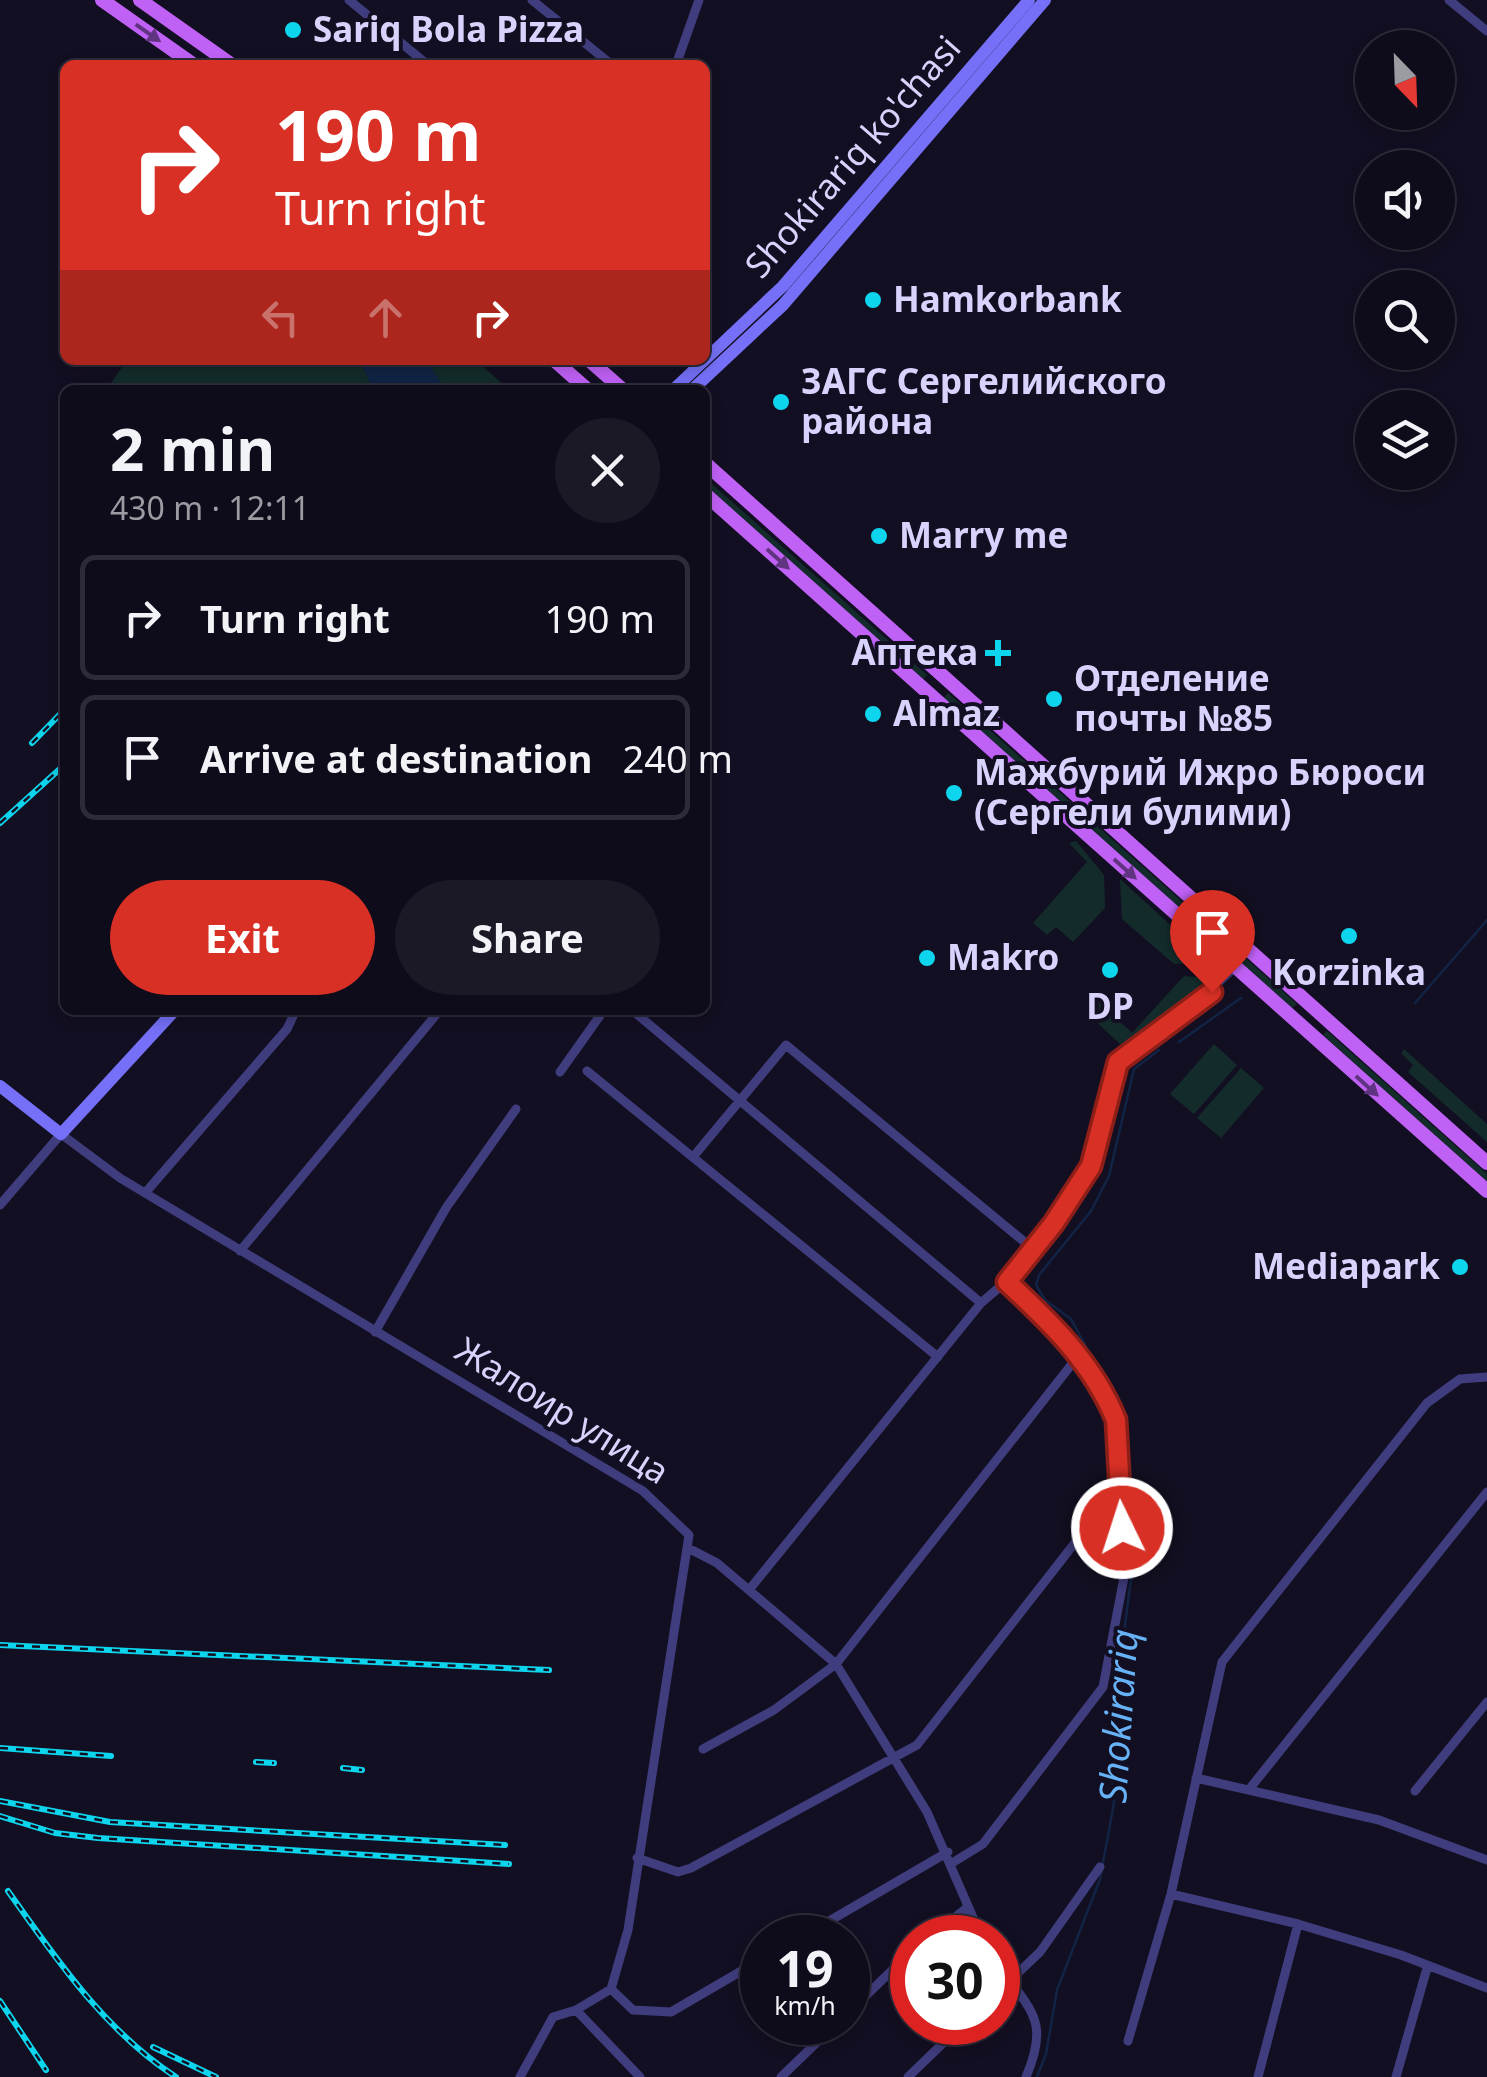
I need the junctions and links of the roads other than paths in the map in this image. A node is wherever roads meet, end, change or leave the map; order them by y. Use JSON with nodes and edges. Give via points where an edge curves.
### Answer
{"nodes":[{"id":1,"x":102,"y":0,"type":"edge"},
{"id":2,"x":142,"y":0,"type":"edge"},
{"id":3,"x":349,"y":0,"type":"edge"},
{"id":4,"x":532,"y":0,"type":"edge"},
{"id":5,"x":699,"y":0,"type":"edge"},
{"id":6,"x":1029,"y":0,"type":"edge"},
{"id":7,"x":1045,"y":0,"type":"edge"},
{"id":8,"x":1449,"y":0,"type":"edge"},
{"id":9,"x":1487,"y":31,"type":"edge"},
{"id":10,"x":187,"y":60,"type":"edge"},
{"id":11,"x":225,"y":60,"type":"edge"},
{"id":12,"x":422,"y":60,"type":"edge"},
{"id":13,"x":606,"y":60,"type":"edge"},
{"id":14,"x":678,"y":60,"type":"edge"},
{"id":15,"x":710,"y":355,"type":"edge"},
{"id":16,"x":560,"y":365,"type":"edge"},
{"id":17,"x":595,"y":365,"type":"edge"},
{"id":18,"x":699,"y":365,"type":"edge"},
{"id":19,"x":582,"y":385,"type":"edge"},
{"id":20,"x":617,"y":385,"type":"edge"},
{"id":21,"x":678,"y":385,"type":"edge"},
{"id":22,"x":697,"y":385,"type":"edge"},
{"id":23,"x":710,"y":466,"type":"edge"},
{"id":24,"x":710,"y":498,"type":"edge"},
{"id":25,"x":937,"y":669,"type":"junction"},
{"id":26,"x":921,"y":686,"type":"junction"},
{"id":27,"x":1093,"y":809,"type":"junction"},
{"id":28,"x":1077,"y":827,"type":"junction"},
{"id":29,"x":1235,"y":967,"type":"junction"},
{"id":30,"x":1320,"y":1012,"type":"junction"},
{"id":31,"x":169,"y":1015,"type":"edge"},
{"id":32,"x":294,"y":1015,"type":"edge"},
{"id":33,"x":436,"y":1015,"type":"edge"},
{"id":34,"x":600,"y":1015,"type":"edge"},
{"id":35,"x":638,"y":1015,"type":"edge"},
{"id":36,"x":1306,"y":1030,"type":"junction"},
{"id":37,"x":586,"y":1071,"type":"dead end"},
{"id":38,"x":560,"y":1072,"type":"dead end"},
{"id":39,"x":0,"y":1086,"type":"edge"},
{"id":40,"x":741,"y":1100,"type":"junction"},
{"id":41,"x":516,"y":1110,"type":"dead end"},
{"id":42,"x":61,"y":1134,"type":"junction"},
{"id":43,"x":693,"y":1157,"type":"junction"},
{"id":44,"x":1487,"y":1163,"type":"edge"},
{"id":45,"x":1487,"y":1191,"type":"edge"},
{"id":46,"x":146,"y":1192,"type":"junction"},
{"id":47,"x":0,"y":1205,"type":"edge"},
{"id":48,"x":1033,"y":1249,"type":"junction"},
{"id":49,"x":240,"y":1251,"type":"junction"},
{"id":50,"x":1007,"y":1282,"type":"junction"},
{"id":51,"x":982,"y":1303,"type":"junction"},
{"id":52,"x":376,"y":1332,"type":"junction"},
{"id":53,"x":1079,"y":1355,"type":"junction"},
{"id":54,"x":938,"y":1357,"type":"junction"},
{"id":55,"x":1487,"y":1377,"type":"edge"},
{"id":56,"x":1117,"y":1490,"type":"junction"},
{"id":57,"x":1487,"y":1492,"type":"edge"},
{"id":58,"x":688,"y":1548,"type":"junction"},
{"id":59,"x":750,"y":1590,"type":"junction"},
{"id":60,"x":836,"y":1664,"type":"junction"},
{"id":61,"x":1487,"y":1702,"type":"edge"},
{"id":62,"x":703,"y":1749,"type":"dead end"},
{"id":63,"x":894,"y":1758,"type":"junction"},
{"id":64,"x":1196,"y":1778,"type":"junction"},
{"id":65,"x":1252,"y":1787,"type":"junction"},
{"id":66,"x":1415,"y":1791,"type":"dead end"},
{"id":67,"x":948,"y":1852,"type":"junction"},
{"id":68,"x":638,"y":1858,"type":"junction"},
{"id":69,"x":1487,"y":1860,"type":"edge"},
{"id":70,"x":952,"y":1863,"type":"junction"},
{"id":71,"x":1100,"y":1866,"type":"dead end"},
{"id":72,"x":1171,"y":1894,"type":"junction"},
{"id":73,"x":968,"y":1907,"type":"junction"},
{"id":74,"x":840,"y":1915,"type":"edge"},
{"id":75,"x":958,"y":1915,"type":"edge"},
{"id":76,"x":972,"y":1915,"type":"edge"},
{"id":77,"x":1298,"y":1924,"type":"junction"},
{"id":78,"x":1427,"y":1968,"type":"junction"},
{"id":79,"x":1020,"y":1970,"type":"edge"},
{"id":80,"x":740,"y":1972,"type":"edge"},
{"id":81,"x":890,"y":1973,"type":"edge"},
{"id":82,"x":1487,"y":1988,"type":"edge"},
{"id":83,"x":611,"y":1989,"type":"junction"},
{"id":84,"x":870,"y":1992,"type":"edge"},
{"id":85,"x":1020,"y":1995,"type":"edge"},
{"id":86,"x":576,"y":2010,"type":"junction"},
{"id":87,"x":1128,"y":2041,"type":"dead end"},
{"id":88,"x":814,"y":2045,"type":"edge"},
{"id":89,"x":941,"y":2045,"type":"edge"},
{"id":90,"x":520,"y":2077,"type":"edge"},
{"id":91,"x":640,"y":2077,"type":"edge"},
{"id":92,"x":781,"y":2077,"type":"edge"},
{"id":93,"x":908,"y":2077,"type":"edge"},
{"id":94,"x":1026,"y":2077,"type":"edge"},
{"id":95,"x":1258,"y":2077,"type":"edge"},
{"id":96,"x":1396,"y":2077,"type":"edge"}],
"edges":[{"from":1,"to":10,"type":"main road","one_way":true},
{"from":2,"to":11,"type":"main road"},
{"from":3,"to":12,"type":"street"},
{"from":4,"to":13,"type":"street"},
{"from":5,"to":14,"type":"street"},
{"from":6,"to":15,"type":"main road","name":"Shokirariq ko'chasi","via":[[783,286]]},
{"from":7,"to":22,"type":"main road","name":"Shokirariq ko'chasi","via":[[783,305]]},
{"from":8,"to":9,"type":"street"},
{"from":16,"to":19,"type":"main road"},
{"from":17,"to":20,"type":"main road"},
{"from":18,"to":21,"type":"main road","name":"Shokirariq ko'chasi"},
{"from":23,"to":25,"type":"main road"},
{"from":24,"to":26,"type":"main road","one_way":true},
{"from":25,"to":26,"type":"main road"},
{"from":25,"to":27,"type":"main road"},
{"from":26,"to":28,"type":"main road"},
{"from":27,"to":28,"type":"main road"},
{"from":27,"to":30,"type":"main road"},
{"from":28,"to":29,"type":"main road","one_way":true},
{"from":29,"to":36,"type":"main road"},
{"from":29,"to":48,"type":"street","via":[[1179,1020],[1118,1062],[1091,1166]]},
{"from":30,"to":36,"type":"main road"},
{"from":30,"to":44,"type":"main road"},
{"from":31,"to":42,"type":"main road"},
{"from":32,"to":46,"type":"street"},
{"from":33,"to":49,"type":"street"},
{"from":34,"to":38,"type":"street"},
{"from":35,"to":40,"type":"street"},
{"from":36,"to":45,"type":"main road","one_way":true},
{"from":37,"to":43,"type":"street"},
{"from":39,"to":42,"type":"main road","name":"Жалоир улица"},
{"from":40,"to":43,"type":"street"},
{"from":40,"to":48,"type":"street","via":[[786,1045]]},
{"from":40,"to":51,"type":"street"},
{"from":41,"to":52,"type":"street","via":[[446,1208]]},
{"from":42,"to":46,"type":"street","name":"Жалоир улица"},
{"from":42,"to":47,"type":"street"},
{"from":43,"to":54,"type":"street"},
{"from":46,"to":49,"type":"street","name":"Жалоир улица"},
{"from":48,"to":50,"type":"street"},
{"from":49,"to":52,"type":"street","name":"Жалоир улица"},
{"from":50,"to":51,"type":"street"},
{"from":50,"to":53,"type":"street"},
{"from":51,"to":54,"type":"street"},
{"from":52,"to":58,"type":"street","name":"Жалоир улица","via":[[643,1491],[689,1535]]},
{"from":53,"to":56,"type":"street","via":[[1116,1420]]},
{"from":53,"to":60,"type":"street"},
{"from":54,"to":59,"type":"street"},
{"from":55,"to":64,"type":"street","via":[[1460,1379],[1427,1403],[1222,1662]]},
{"from":56,"to":63,"type":"street","via":[[917,1745]]},
{"from":56,"to":70,"type":"street","via":[[1126,1566],[1104,1687],[983,1844]]},
{"from":57,"to":65,"type":"street"},
{"from":58,"to":59,"type":"street"},
{"from":58,"to":68,"type":"street"},
{"from":59,"to":60,"type":"street"},
{"from":60,"to":62,"type":"street","via":[[774,1710]]},
{"from":60,"to":63,"type":"street"},
{"from":61,"to":66,"type":"street"},
{"from":63,"to":67,"type":"street"},
{"from":63,"to":68,"type":"street","via":[[691,1868],[678,1872]]},
{"from":64,"to":65,"type":"street"},
{"from":64,"to":72,"type":"street"},
{"from":65,"to":69,"type":"street","via":[[1379,1820]]},
{"from":67,"to":70,"type":"street"},
{"from":67,"to":74,"type":"street"},
{"from":68,"to":83,"type":"street"},
{"from":70,"to":73,"type":"street"},
{"from":71,"to":79,"type":"street"},
{"from":72,"to":77,"type":"street"},
{"from":72,"to":87,"type":"street"},
{"from":73,"to":75,"type":"street"},
{"from":73,"to":76,"type":"street"},
{"from":77,"to":78,"type":"street"},
{"from":77,"to":95,"type":"street"},
{"from":78,"to":82,"type":"street"},
{"from":78,"to":96,"type":"street"},
{"from":80,"to":83,"type":"street","via":[[671,2012],[633,2010]]},
{"from":81,"to":84,"type":"street"},
{"from":83,"to":86,"type":"street"},
{"from":85,"to":94,"type":"street","via":[[1034,2014],[1040,2045]]},
{"from":86,"to":90,"type":"street","via":[[553,2017]]},
{"from":86,"to":91,"type":"street"},
{"from":88,"to":92,"type":"street"},
{"from":89,"to":93,"type":"street"}]}
